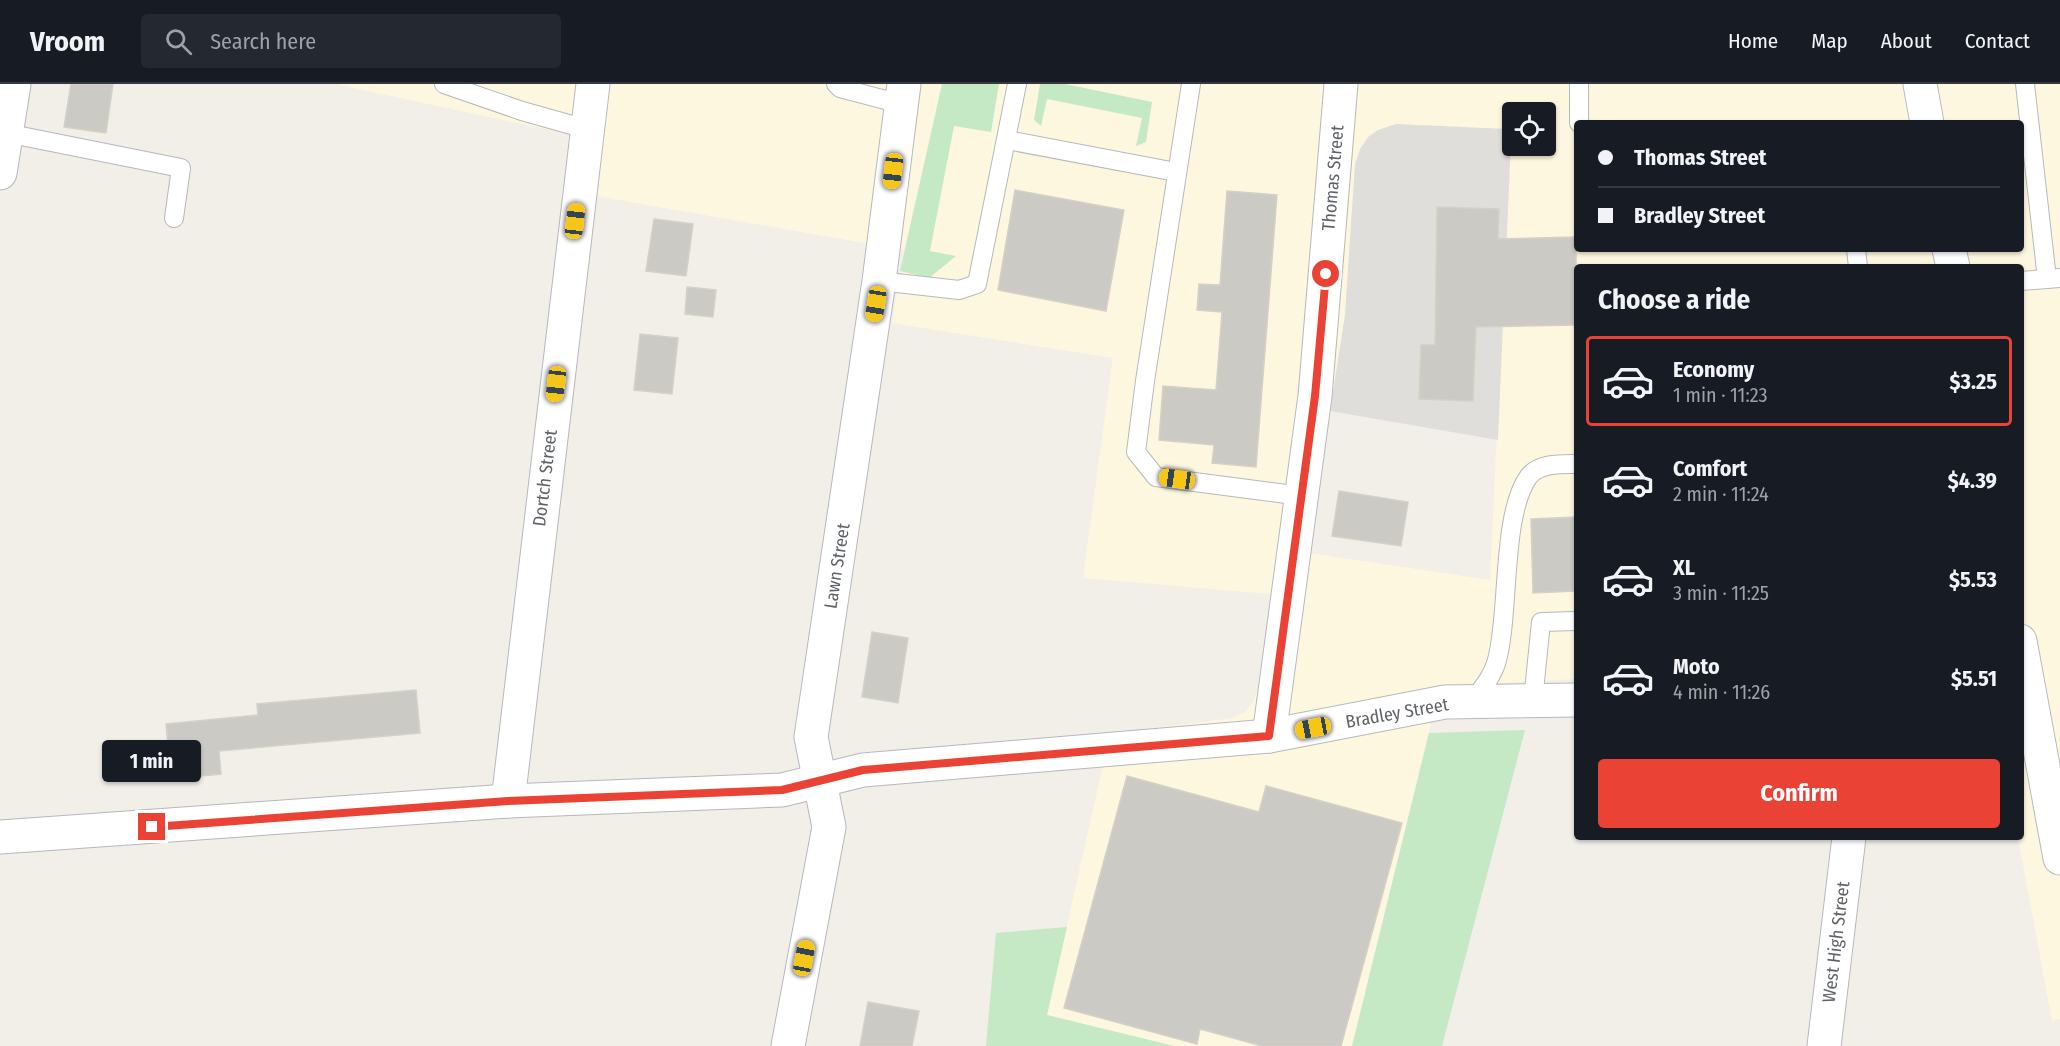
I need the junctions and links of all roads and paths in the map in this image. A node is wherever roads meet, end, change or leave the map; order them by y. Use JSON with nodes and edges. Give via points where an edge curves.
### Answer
{"nodes":[{"id":1,"x":14,"y":84,"type":"edge"},
{"id":2,"x":444,"y":84,"type":"edge"},
{"id":3,"x":592,"y":84,"type":"edge"},
{"id":4,"x":836,"y":84,"type":"edge"},
{"id":5,"x":1017,"y":84,"type":"edge"},
{"id":6,"x":1191,"y":84,"type":"edge"},
{"id":7,"x":1341,"y":84,"type":"edge"},
{"id":8,"x":1579,"y":84,"type":"edge"},
{"id":9,"x":1920,"y":84,"type":"edge"},
{"id":10,"x":2025,"y":84,"type":"edge"},
{"id":11,"x":903,"y":94,"type":"edge"},
{"id":12,"x":1579,"y":120,"type":"edge"},
{"id":13,"x":1926,"y":120,"type":"edge"},
{"id":14,"x":586,"y":129,"type":"junction"},
{"id":15,"x":6,"y":133,"type":"junction"},
{"id":16,"x":1007,"y":140,"type":"junction"},
{"id":17,"x":1176,"y":172,"type":"junction"},
{"id":18,"x":0,"y":173,"type":"edge"},
{"id":19,"x":174,"y":218,"type":"dead end"},
{"id":20,"x":2054,"y":279,"type":"edge"},
{"id":21,"x":879,"y":281,"type":"junction"},
{"id":22,"x":2024,"y":281,"type":"edge"},
{"id":23,"x":1574,"y":464,"type":"edge"},
{"id":24,"x":1302,"y":496,"type":"junction"},
{"id":25,"x":1574,"y":621,"type":"edge"},
{"id":26,"x":2025,"y":690,"type":"edge"},
{"id":27,"x":1574,"y":700,"type":"edge"},
{"id":28,"x":1533,"y":701,"type":"junction"},
{"id":29,"x":1471,"y":703,"type":"junction"},
{"id":30,"x":1269,"y":736,"type":"junction"},
{"id":31,"x":821,"y":780,"type":"junction"},
{"id":32,"x":508,"y":801,"type":"junction"},
{"id":33,"x":0,"y":837,"type":"edge"},
{"id":34,"x":1849,"y":840,"type":"edge"},
{"id":35,"x":2060,"y":858,"type":"edge"},
{"id":36,"x":788,"y":1046,"type":"edge"},
{"id":37,"x":1824,"y":1046,"type":"edge"}],
"edges":[{"from":1,"to":15,"type":"street"},
{"from":2,"to":14,"type":"lane"},
{"from":3,"to":14,"type":"street","name":"Dortch Street"},
{"from":4,"to":11,"type":"lane","via":[[840,88]]},
{"from":5,"to":16,"type":"lane"},
{"from":6,"to":17,"type":"lane"},
{"from":7,"to":24,"type":"street","name":"Thomas Street","via":[[1321,330]]},
{"from":8,"to":12,"type":"lane"},
{"from":9,"to":13,"type":"street"},
{"from":10,"to":20,"type":"lane"},
{"from":11,"to":21,"type":"street","name":"Lawn Street"},
{"from":14,"to":32,"type":"street","name":"Dortch Street"},
{"from":15,"to":18,"type":"street"},
{"from":15,"to":19,"type":"lane","via":[[181,168]]},
{"from":16,"to":17,"type":"lane"},
{"from":16,"to":21,"type":"lane","via":[[977,284],[959,290]]},
{"from":17,"to":24,"type":"lane","via":[[1137,452],[1156,477]]},
{"from":20,"to":22,"type":"lane"},
{"from":21,"to":31,"type":"street","name":"Lawn Street","via":[[811,737]]},
{"from":23,"to":29,"type":"lane","via":[[1543,467],[1530,474],[1521,493],[1513,525],[1497,662]]},
{"from":24,"to":30,"type":"street","name":"Thomas Street"},
{"from":25,"to":28,"type":"lane","via":[[1541,622]]},
{"from":26,"to":35,"type":"street"},
{"from":27,"to":28,"type":"street","name":"Bradley Street"},
{"from":28,"to":29,"type":"street","name":"Bradley Street"},
{"from":29,"to":30,"type":"street","name":"Bradley Street","via":[[1445,702]]},
{"from":30,"to":31,"type":"street","name":"Bradley Street","via":[[863,770]]},
{"from":31,"to":32,"type":"street","name":"Bradley Street","via":[[782,790]]},
{"from":31,"to":36,"type":"street","name":"Lawn Street","via":[[829,827]]},
{"from":32,"to":33,"type":"street","name":"Bradley Street"},
{"from":34,"to":37,"type":"street","name":"West High Street"}]}
